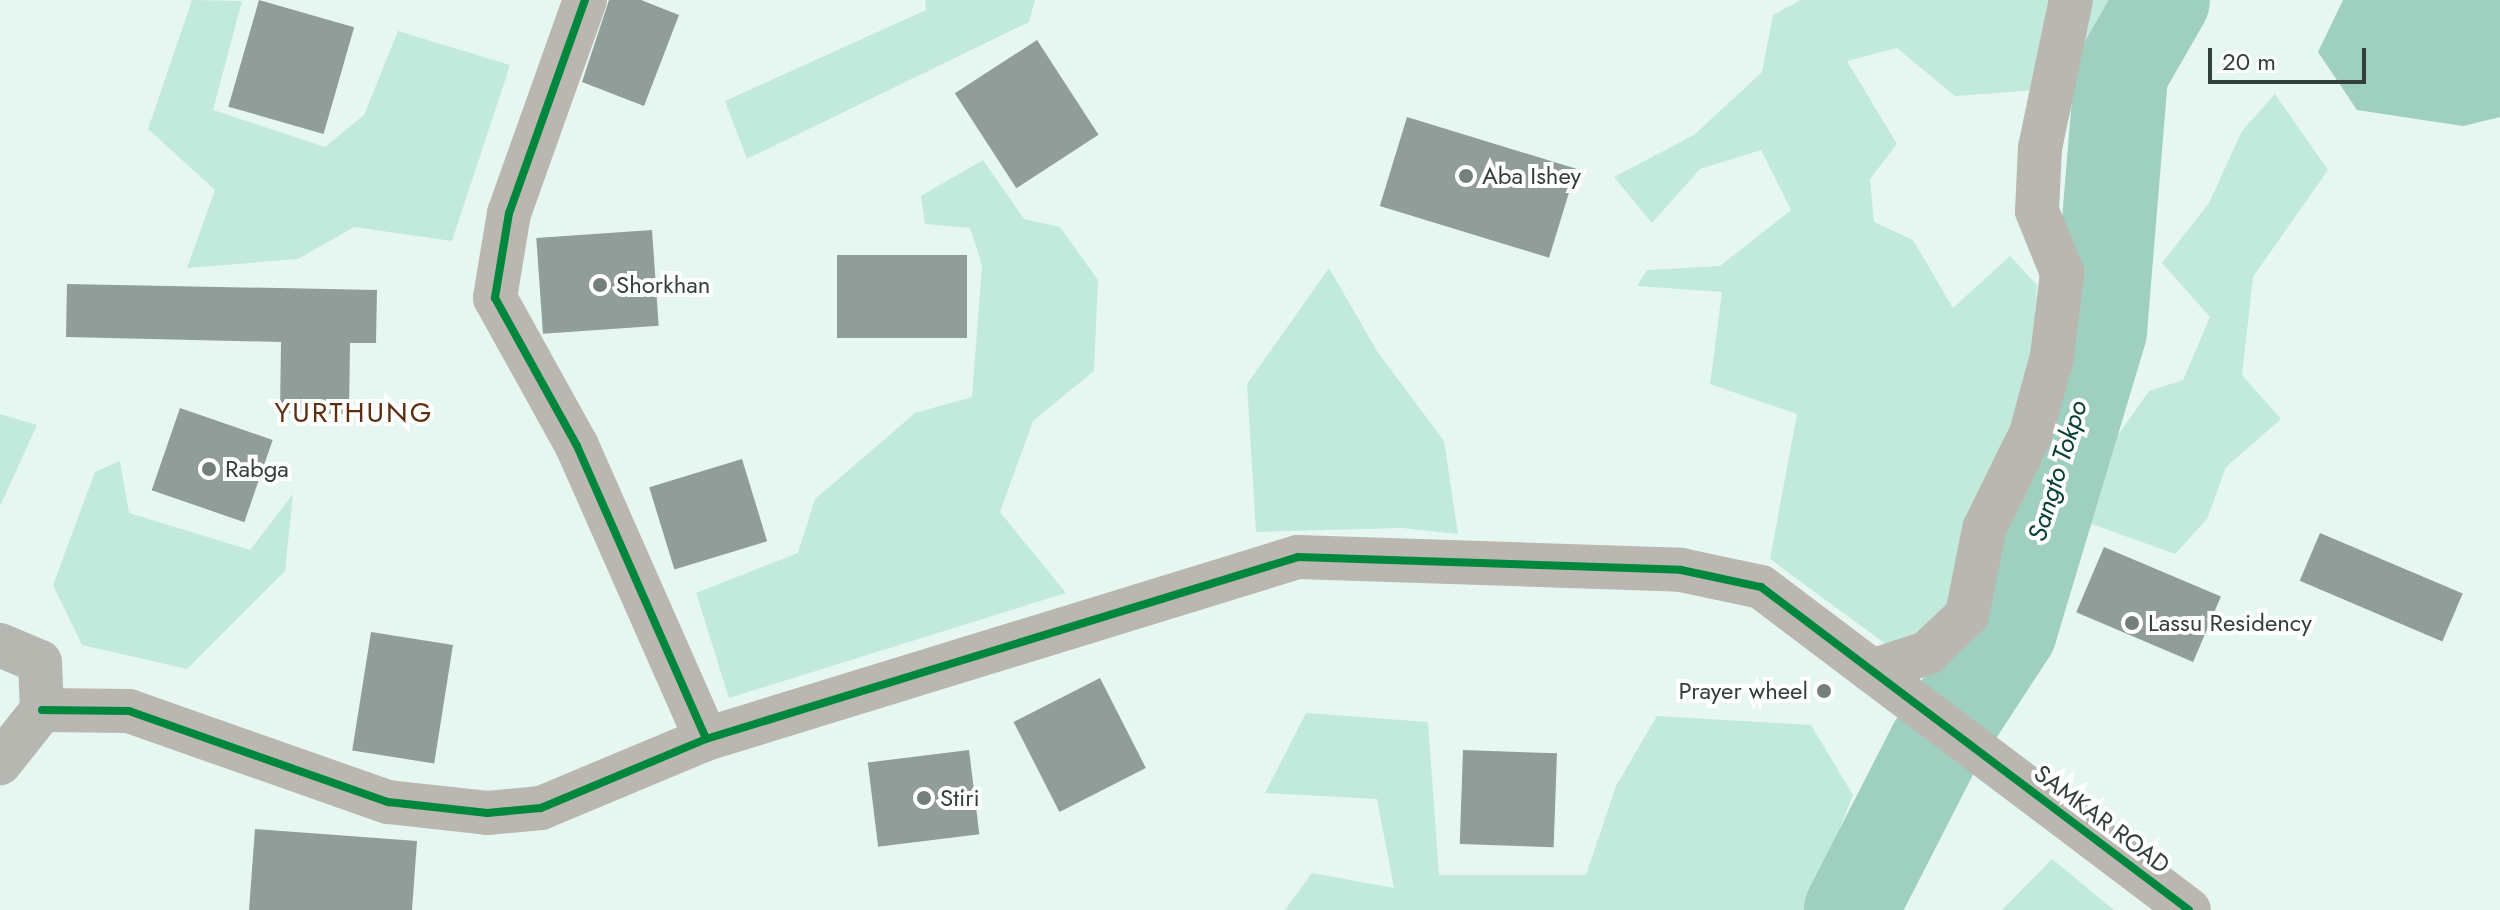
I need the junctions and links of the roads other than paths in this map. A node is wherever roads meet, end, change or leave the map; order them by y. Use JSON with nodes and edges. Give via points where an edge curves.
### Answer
{"nodes":[{"id":1,"x":585,"y":0,"type":"edge"},
{"id":2,"x":2071,"y":0,"type":"edge"},
{"id":3,"x":0,"y":645,"type":"edge"},
{"id":4,"x":1872,"y":671,"type":"junction"},
{"id":5,"x":42,"y":710,"type":"junction"},
{"id":6,"x":706,"y":739,"type":"junction"},
{"id":7,"x":0,"y":763,"type":"edge"},
{"id":8,"x":2189,"y":910,"type":"edge"}],
"edges":[{"from":1,"to":6,"type":"street","via":[[509,213],[495,298],[577,446]]},
{"from":2,"to":4,"type":"street","via":[[2040,148],[2037,211],[2062,273],[2052,356],[2031,433],[1984,529],[1967,615],[1927,653]]},
{"from":3,"to":5,"type":"main road","via":[[40,662]]},
{"from":4,"to":6,"type":"street","name":"SAMKAR ROAD","via":[[1761,587],[1681,570],[1298,557]]},
{"from":4,"to":8,"type":"street","name":"SAMKAR ROAD"},
{"from":5,"to":6,"type":"street","name":"SAMKAR ROAD","via":[[129,711],[388,802],[487,813],[541,808]]},
{"from":5,"to":7,"type":"main road"}]}
